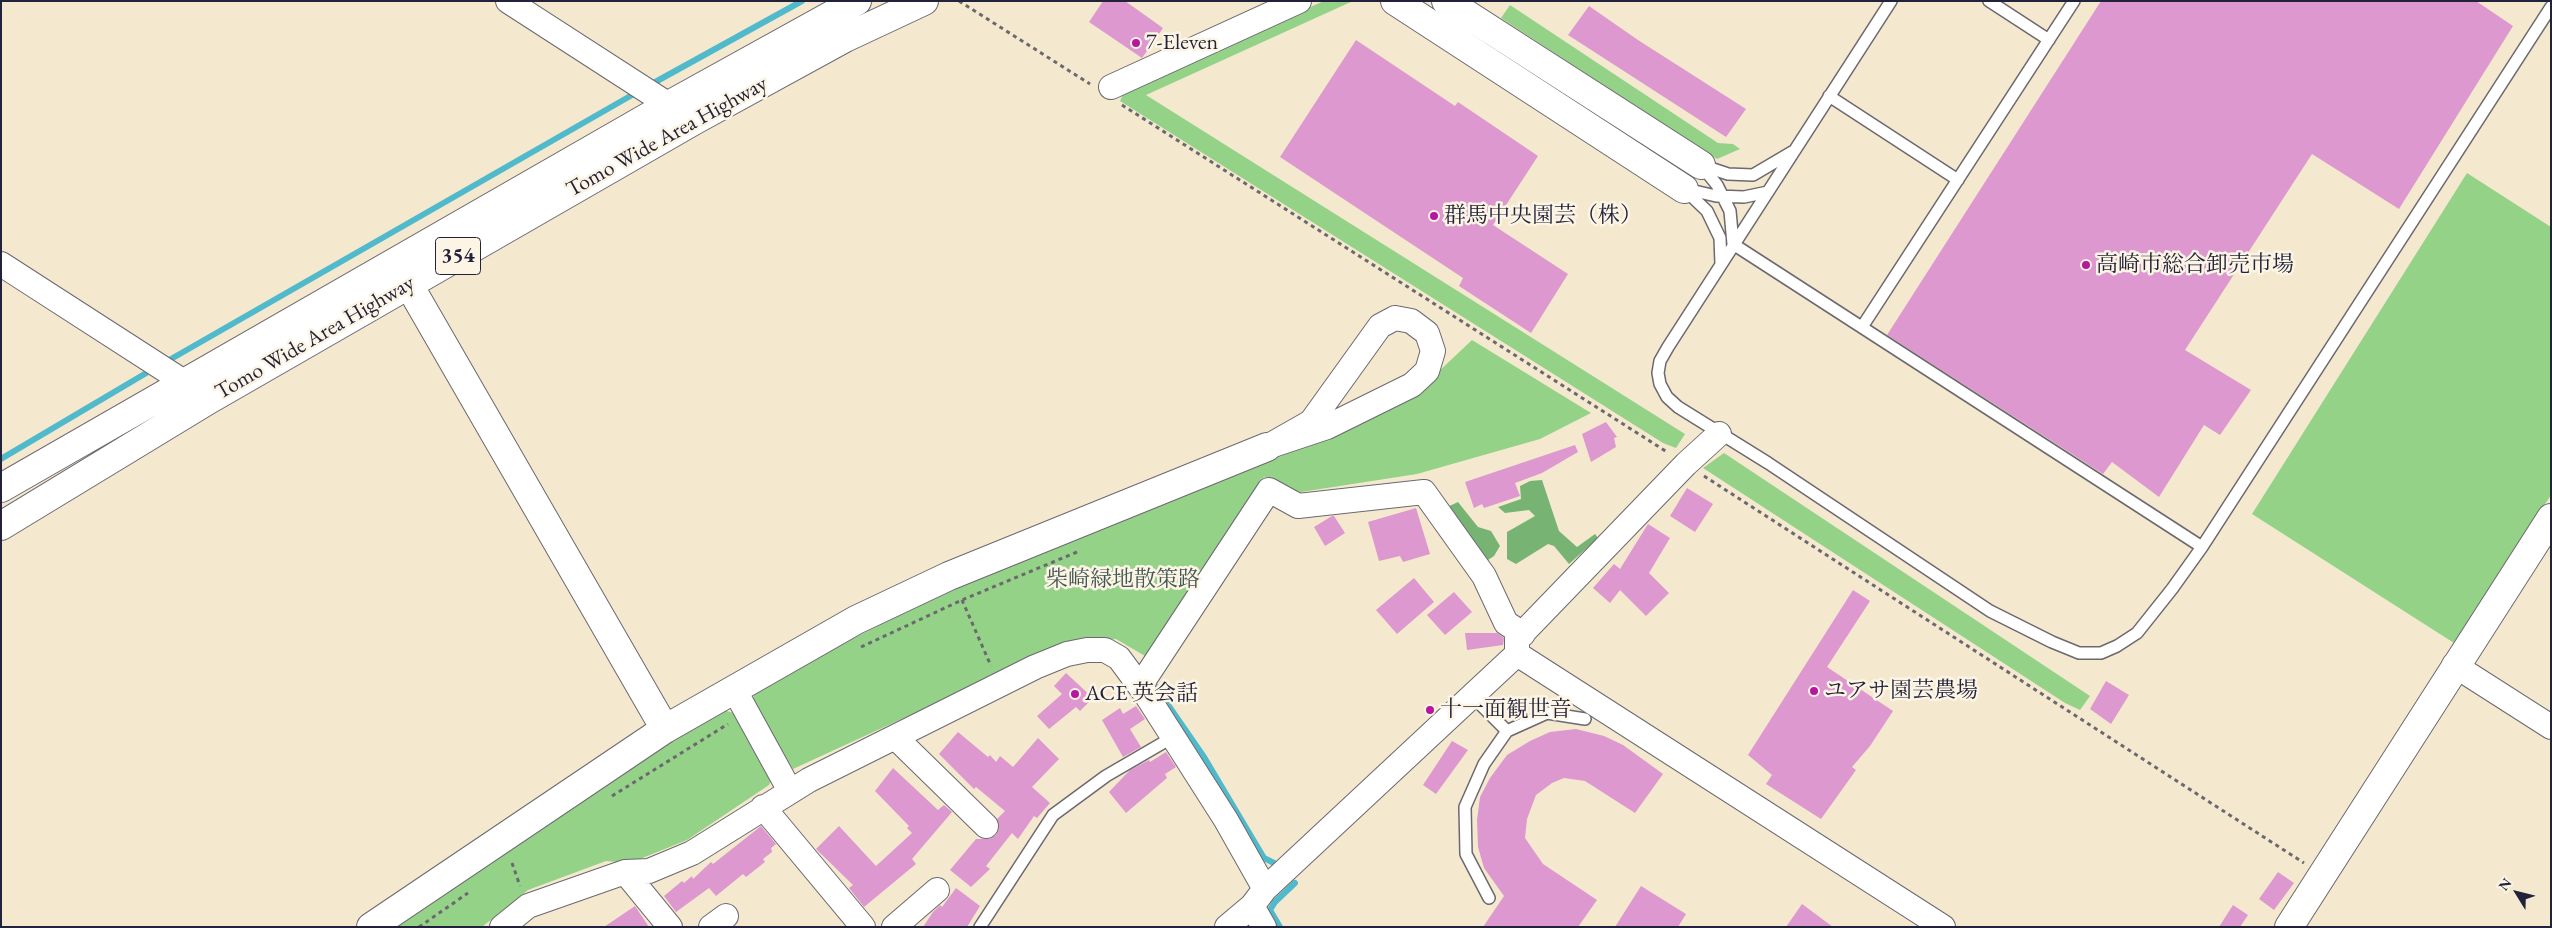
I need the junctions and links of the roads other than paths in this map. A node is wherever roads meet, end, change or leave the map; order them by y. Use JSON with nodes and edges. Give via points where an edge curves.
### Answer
{"nodes":[{"id":1,"x":508,"y":1,"type":"edge"},
{"id":2,"x":857,"y":1,"type":"edge"},
{"id":3,"x":924,"y":1,"type":"edge"},
{"id":4,"x":1299,"y":1,"type":"edge"},
{"id":5,"x":1395,"y":1,"type":"edge"},
{"id":6,"x":1446,"y":1,"type":"edge"},
{"id":7,"x":1891,"y":1,"type":"edge"},
{"id":8,"x":1988,"y":1,"type":"edge"},
{"id":9,"x":2074,"y":1,"type":"edge"},
{"id":10,"x":2551,"y":7,"type":"edge"},
{"id":11,"x":2049,"y":40,"type":"junction"},
{"id":12,"x":1107,"y":92,"type":"road end"},
{"id":13,"x":1829,"y":96,"type":"junction"},
{"id":14,"x":669,"y":105,"type":"junction"},
{"id":15,"x":1794,"y":150,"type":"junction"},
{"id":16,"x":1701,"y":165,"type":"junction"},
{"id":17,"x":1958,"y":180,"type":"junction"},
{"id":18,"x":1684,"y":189,"type":"junction"},
{"id":19,"x":1768,"y":192,"type":"junction"},
{"id":20,"x":1723,"y":197,"type":"junction"},
{"id":21,"x":1733,"y":244,"type":"junction"},
{"id":22,"x":1,"y":264,"type":"edge"},
{"id":23,"x":1721,"y":264,"type":"junction"},
{"id":24,"x":409,"y":284,"type":"junction"},
{"id":25,"x":1862,"y":327,"type":"junction"},
{"id":26,"x":184,"y":382,"type":"junction"},
{"id":27,"x":1719,"y":434,"type":"junction"},
{"id":28,"x":1267,"y":447,"type":"junction"},
{"id":29,"x":1,"y":488,"type":"edge"},
{"id":30,"x":2551,"y":518,"type":"edge"},
{"id":31,"x":1,"y":526,"type":"edge"},
{"id":32,"x":2202,"y":547,"type":"junction"},
{"id":33,"x":1520,"y":644,"type":"junction"},
{"id":34,"x":2454,"y":666,"type":"junction"},
{"id":35,"x":1140,"y":686,"type":"junction"},
{"id":36,"x":1472,"y":696,"type":"junction"},
{"id":37,"x":741,"y":701,"type":"junction"},
{"id":38,"x":1585,"y":719,"type":"dead end"},
{"id":39,"x":2551,"y":727,"type":"edge"},
{"id":40,"x":665,"y":729,"type":"junction"},
{"id":41,"x":1507,"y":731,"type":"junction"},
{"id":42,"x":1173,"y":737,"type":"junction"},
{"id":43,"x":896,"y":738,"type":"junction"},
{"id":44,"x":790,"y":791,"type":"junction"},
{"id":45,"x":763,"y":807,"type":"junction"},
{"id":46,"x":986,"y":826,"type":"dead end"},
{"id":47,"x":625,"y":872,"type":"junction"},
{"id":48,"x":937,"y":890,"type":"dead end"},
{"id":49,"x":1259,"y":897,"type":"junction"},
{"id":50,"x":1489,"y":898,"type":"dead end"},
{"id":51,"x":371,"y":927,"type":"edge"},
{"id":52,"x":502,"y":927,"type":"edge"},
{"id":53,"x":670,"y":927,"type":"edge"},
{"id":54,"x":863,"y":927,"type":"edge"},
{"id":55,"x":894,"y":927,"type":"edge"},
{"id":56,"x":980,"y":927,"type":"edge"},
{"id":57,"x":1227,"y":927,"type":"edge"},
{"id":58,"x":1264,"y":927,"type":"edge"},
{"id":59,"x":1943,"y":927,"type":"edge"},
{"id":60,"x":2289,"y":927,"type":"edge"}],
"edges":[{"from":1,"to":14,"type":"street"},
{"from":2,"to":14,"type":"main road","name":"Tomo Wide Area Highway","number":"354"},
{"from":3,"to":24,"type":"main road","name":"Tomo Wide Area Highway","number":"354","via":[[845,38],[704,115]]},
{"from":4,"to":12,"type":"street"},
{"from":5,"to":18,"type":"main road"},
{"from":6,"to":16,"type":"main road"},
{"from":7,"to":13,"type":"lane"},
{"from":8,"to":11,"type":"lane"},
{"from":9,"to":11,"type":"lane"},
{"from":10,"to":32,"type":"lane"},
{"from":11,"to":17,"type":"lane"},
{"from":13,"to":15,"type":"lane"},
{"from":13,"to":17,"type":"lane"},
{"from":14,"to":26,"type":"main road","name":"Tomo Wide Area Highway","number":"354"},
{"from":15,"to":16,"type":"lane","via":[[1753,175],[1728,174]]},
{"from":15,"to":19,"type":"lane"},
{"from":16,"to":20,"type":"lane"},
{"from":17,"to":25,"type":"lane"},
{"from":18,"to":20,"type":"lane"},
{"from":18,"to":23,"type":"lane","via":[[1707,211],[1720,238]]},
{"from":19,"to":20,"type":"lane"},
{"from":19,"to":21,"type":"lane"},
{"from":20,"to":21,"type":"lane","via":[[1730,211]]},
{"from":21,"to":23,"type":"lane"},
{"from":21,"to":25,"type":"lane"},
{"from":22,"to":26,"type":"street"},
{"from":23,"to":27,"type":"lane","via":[[1668,347],[1658,374],[1667,398]]},
{"from":24,"to":31,"type":"main road","name":"Tomo Wide Area Highway","number":"354","via":[[210,399]]},
{"from":24,"to":40,"type":"main road"},
{"from":25,"to":32,"type":"lane"},
{"from":26,"to":29,"type":"main road","name":"Tomo Wide Area Highway","number":"354"},
{"from":27,"to":32,"type":"lane","via":[[1768,463],[1990,611],[2079,653],[2101,653],[2137,633]]},
{"from":27,"to":33,"type":"street","via":[[1686,464]]},
{"from":28,"to":28,"type":"street","via":[[1311,422],[1380,326],[1395,318],[1412,321],[1426,333],[1433,351],[1427,371],[1412,386],[1327,427]]},
{"from":28,"to":37,"type":"main road","via":[[949,576],[856,620]]},
{"from":30,"to":34,"type":"main road"},
{"from":33,"to":35,"type":"street","via":[[1506,623],[1484,576],[1424,492],[1298,506],[1269,490]]},
{"from":33,"to":36,"type":"street"},
{"from":33,"to":59,"type":"street"},
{"from":34,"to":39,"type":"street"},
{"from":34,"to":60,"type":"main road"},
{"from":35,"to":42,"type":"street"},
{"from":35,"to":43,"type":"street","via":[[1119,658],[1105,650],[1067,654],[1034,667]]},
{"from":36,"to":41,"type":"lane"},
{"from":36,"to":49,"type":"street"},
{"from":37,"to":40,"type":"main road"},
{"from":37,"to":44,"type":"street"},
{"from":38,"to":41,"type":"lane","via":[[1547,713]]},
{"from":40,"to":51,"type":"main road"},
{"from":41,"to":50,"type":"lane","via":[[1484,764],[1465,807],[1466,854]]},
{"from":42,"to":49,"type":"street","via":[[1226,820]]},
{"from":42,"to":56,"type":"lane","via":[[1106,776],[1053,815]]},
{"from":43,"to":44,"type":"street"},
{"from":43,"to":46,"type":"street"},
{"from":44,"to":45,"type":"street"},
{"from":45,"to":47,"type":"street","via":[[692,853],[649,871]]},
{"from":45,"to":54,"type":"street"},
{"from":47,"to":52,"type":"street","via":[[528,906]]},
{"from":47,"to":53,"type":"street"},
{"from":48,"to":55,"type":"street"},
{"from":49,"to":57,"type":"street"},
{"from":49,"to":58,"type":"street"}]}
